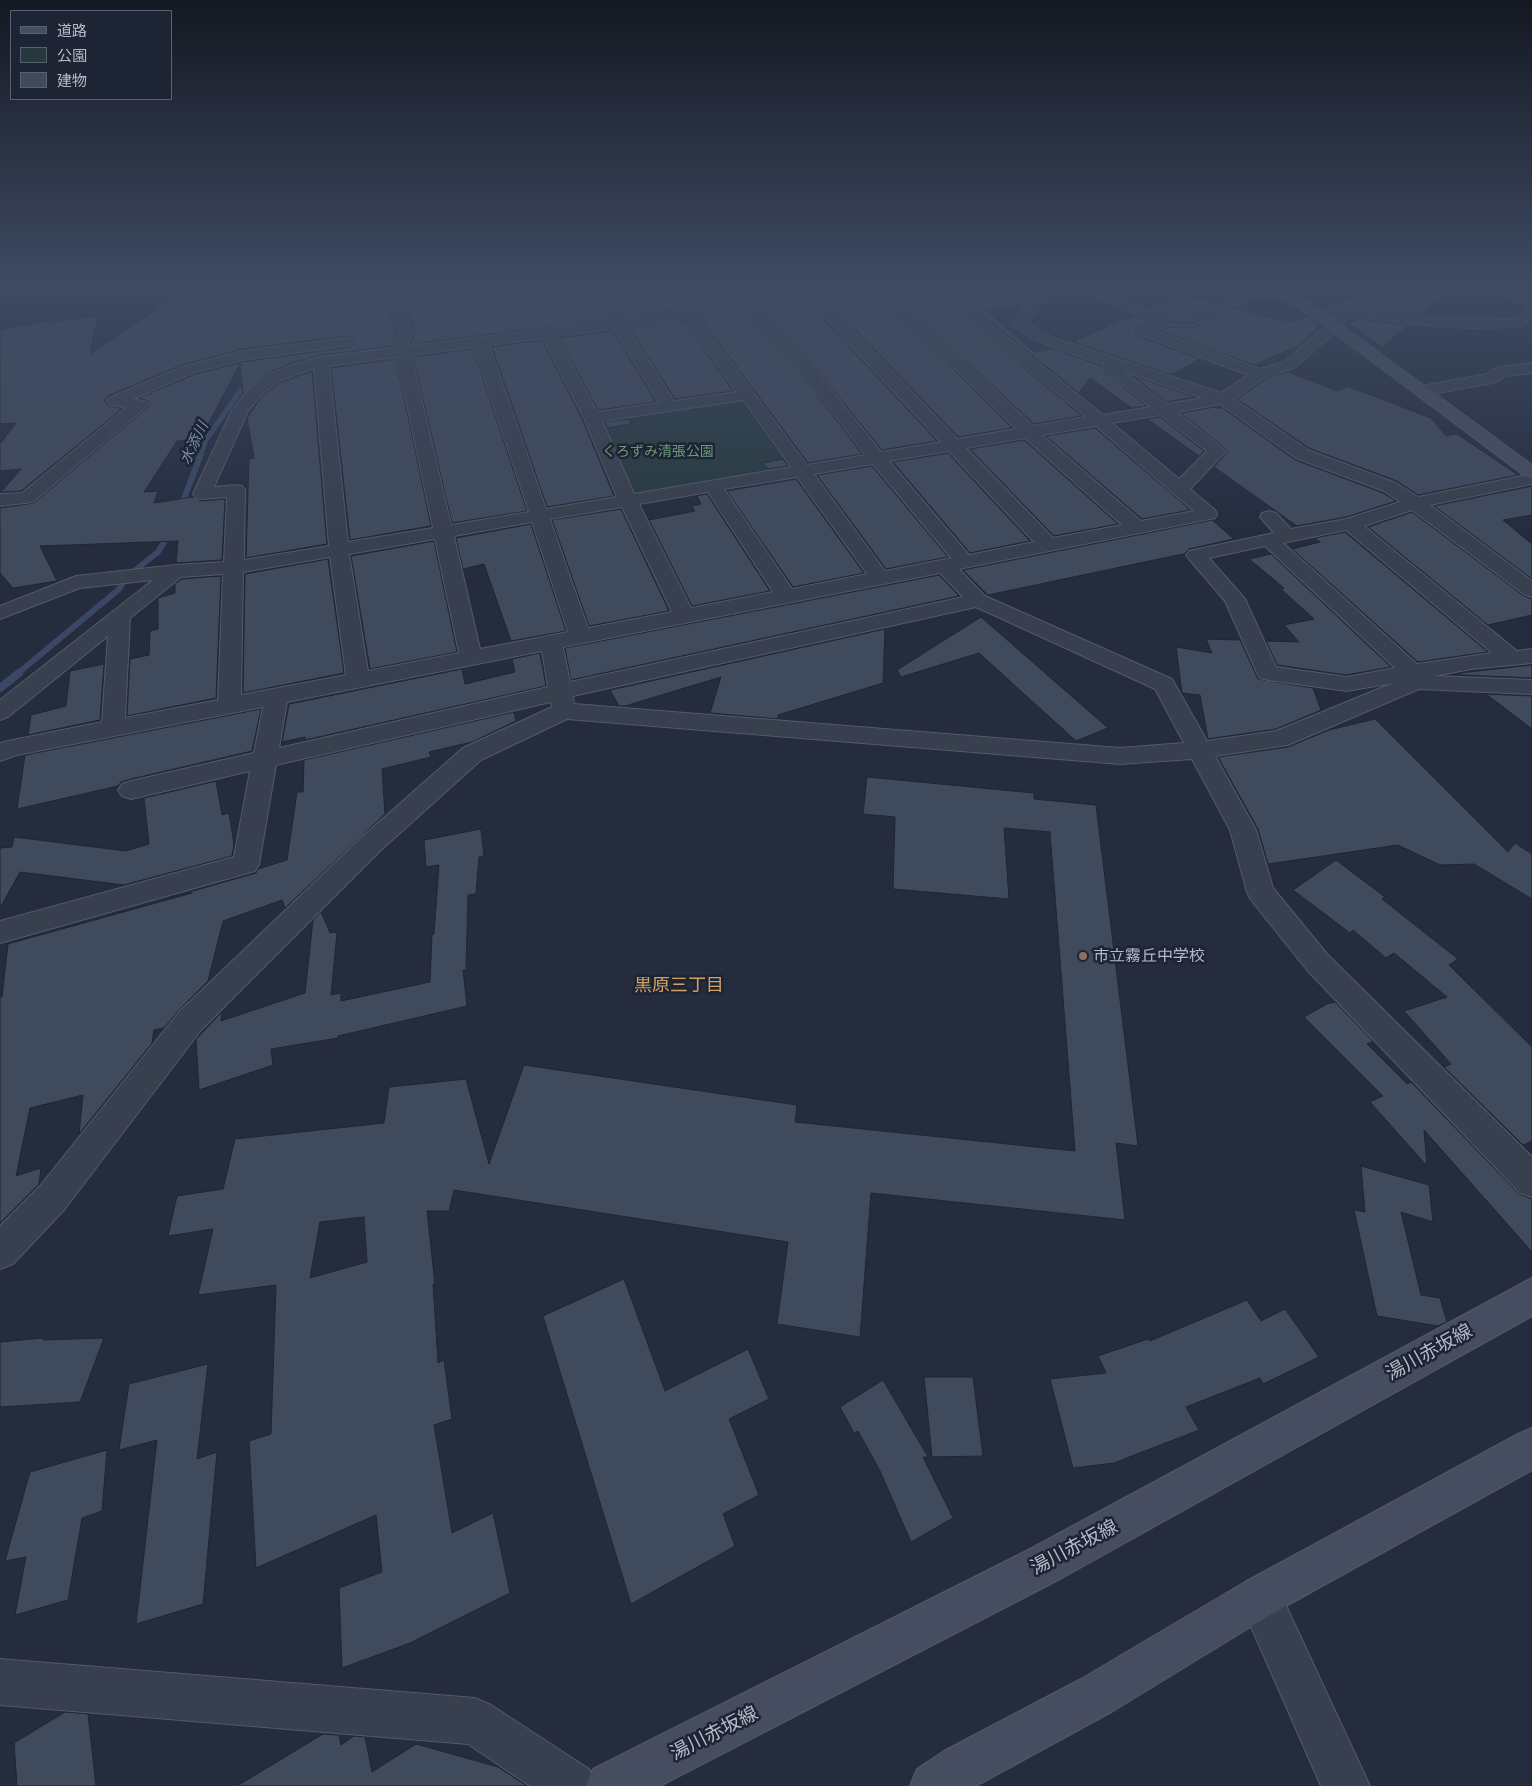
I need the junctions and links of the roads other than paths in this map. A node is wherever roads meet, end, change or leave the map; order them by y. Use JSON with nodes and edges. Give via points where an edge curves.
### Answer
{"nodes":[{"id":1,"x":190,"y":369,"type":"edge"},
{"id":2,"x":293,"y":369,"type":"edge"},
{"id":3,"x":322,"y":369,"type":"edge"},
{"id":4,"x":408,"y":369,"type":"edge"},
{"id":5,"x":490,"y":369,"type":"edge"},
{"id":6,"x":567,"y":369,"type":"edge"},
{"id":7,"x":646,"y":369,"type":"edge"},
{"id":8,"x":729,"y":369,"type":"edge"},
{"id":9,"x":807,"y":369,"type":"edge"},
{"id":10,"x":881,"y":369,"type":"edge"},
{"id":11,"x":964,"y":369,"type":"edge"},
{"id":12,"x":1037,"y":369,"type":"edge"},
{"id":13,"x":1112,"y":369,"type":"edge"},
{"id":14,"x":1133,"y":369,"type":"edge"},
{"id":15,"x":1247,"y":369,"type":"edge"},
{"id":16,"x":1275,"y":369,"type":"edge"},
{"id":17,"x":1393,"y":369,"type":"edge"},
{"id":18,"x":1521,"y":369,"type":"edge"},
{"id":19,"x":1260,"y":374,"type":"junction"},
{"id":20,"x":1421,"y":390,"type":"junction"},
{"id":21,"x":747,"y":394,"type":"junction"},
{"id":22,"x":1222,"y":399,"type":"junction"},
{"id":23,"x":669,"y":406,"type":"junction"},
{"id":24,"x":1162,"y":409,"type":"junction"},
{"id":25,"x":592,"y":418,"type":"junction"},
{"id":26,"x":1099,"y":420,"type":"junction"},
{"id":27,"x":1029,"y":432,"type":"junction"},
{"id":28,"x":953,"y":446,"type":"junction"},
{"id":29,"x":877,"y":458,"type":"junction"},
{"id":30,"x":802,"y":470,"type":"junction"},
{"id":31,"x":1532,"y":473,"type":"edge"},
{"id":32,"x":1532,"y":479,"type":"edge"},
{"id":33,"x":713,"y":486,"type":"junction"},
{"id":34,"x":1179,"y":490,"type":"junction"},
{"id":35,"x":0,"y":500,"type":"edge"},
{"id":36,"x":628,"y":500,"type":"junction"},
{"id":37,"x":1415,"y":503,"type":"junction"},
{"id":38,"x":539,"y":516,"type":"junction"},
{"id":39,"x":1269,"y":517,"type":"dead end"},
{"id":40,"x":1350,"y":524,"type":"junction"},
{"id":41,"x":1136,"y":528,"type":"junction"},
{"id":42,"x":443,"y":533,"type":"junction"},
{"id":43,"x":1278,"y":538,"type":"junction"},
{"id":44,"x":1047,"y":544,"type":"junction"},
{"id":45,"x":339,"y":550,"type":"junction"},
{"id":46,"x":954,"y":563,"type":"junction"},
{"id":47,"x":232,"y":568,"type":"junction"},
{"id":48,"x":176,"y":571,"type":"junction"},
{"id":49,"x":880,"y":578,"type":"junction"},
{"id":50,"x":1532,"y":591,"type":"edge"},
{"id":51,"x":786,"y":596,"type":"junction"},
{"id":52,"x":978,"y":600,"type":"junction"},
{"id":53,"x":4,"y":606,"type":"edge"},
{"id":54,"x":120,"y":615,"type":"junction"},
{"id":55,"x":684,"y":616,"type":"junction"},
{"id":56,"x":580,"y":636,"type":"junction"},
{"id":57,"x":552,"y":642,"type":"junction"},
{"id":58,"x":1522,"y":657,"type":"edge"},
{"id":59,"x":471,"y":658,"type":"junction"},
{"id":60,"x":1412,"y":672,"type":"junction"},
{"id":61,"x":358,"y":681,"type":"junction"},
{"id":62,"x":1532,"y":687,"type":"edge"},
{"id":63,"x":276,"y":697,"type":"junction"},
{"id":64,"x":562,"y":702,"type":"junction"},
{"id":65,"x":229,"y":706,"type":"junction"},
{"id":66,"x":0,"y":712,"type":"edge"},
{"id":67,"x":113,"y":729,"type":"junction"},
{"id":68,"x":1200,"y":750,"type":"junction"},
{"id":69,"x":0,"y":753,"type":"edge"},
{"id":70,"x":265,"y":758,"type":"junction"},
{"id":71,"x":131,"y":790,"type":"dead end"},
{"id":72,"x":0,"y":932,"type":"edge"},
{"id":73,"x":1532,"y":1181,"type":"edge"},
{"id":74,"x":0,"y":1250,"type":"edge"},
{"id":75,"x":1532,"y":1296,"type":"edge"},
{"id":76,"x":1532,"y":1448,"type":"edge"},
{"id":77,"x":1260,"y":1597,"type":"junction"},
{"id":78,"x":0,"y":1682,"type":"edge"},
{"id":79,"x":953,"y":1780,"type":"edge"},
{"id":80,"x":572,"y":1786,"type":"edge"},
{"id":81,"x":610,"y":1786,"type":"edge"},
{"id":82,"x":1346,"y":1786,"type":"edge"}],
"edges":[{"from":1,"to":35,"type":"street","via":[[115,401],[140,405],[27,498]]},
{"from":2,"to":47,"type":"street","via":[[273,378],[240,410],[202,494],[236,490]]},
{"from":3,"to":45,"type":"street"},
{"from":4,"to":42,"type":"street"},
{"from":5,"to":38,"type":"street"},
{"from":6,"to":25,"type":"street"},
{"from":7,"to":23,"type":"street"},
{"from":8,"to":21,"type":"street"},
{"from":9,"to":29,"type":"street"},
{"from":10,"to":28,"type":"street"},
{"from":11,"to":27,"type":"street"},
{"from":12,"to":26,"type":"street"},
{"from":13,"to":24,"type":"street"},
{"from":14,"to":22,"type":"street"},
{"from":15,"to":19,"type":"street"},
{"from":16,"to":19,"type":"street"},
{"from":17,"to":20,"type":"main road"},
{"from":18,"to":20,"type":"street","via":[[1498,372],[1492,378]]},
{"from":19,"to":22,"type":"street"},
{"from":20,"to":31,"type":"main road"},
{"from":21,"to":23,"type":"street"},
{"from":21,"to":30,"type":"street"},
{"from":22,"to":24,"type":"street"},
{"from":22,"to":37,"type":"street","via":[[1302,454],[1390,487]]},
{"from":23,"to":25,"type":"street"},
{"from":24,"to":26,"type":"street"},
{"from":24,"to":34,"type":"street","via":[[1217,451]]},
{"from":25,"to":36,"type":"street"},
{"from":26,"to":27,"type":"street"},
{"from":26,"to":34,"type":"street"},
{"from":27,"to":28,"type":"street"},
{"from":27,"to":41,"type":"street"},
{"from":28,"to":29,"type":"street"},
{"from":28,"to":44,"type":"street"},
{"from":29,"to":30,"type":"street"},
{"from":29,"to":46,"type":"street"},
{"from":30,"to":33,"type":"street"},
{"from":30,"to":49,"type":"street"},
{"from":32,"to":37,"type":"street"},
{"from":33,"to":36,"type":"street"},
{"from":33,"to":51,"type":"street"},
{"from":34,"to":41,"type":"street","via":[[1208,514]]},
{"from":36,"to":38,"type":"street"},
{"from":36,"to":55,"type":"street"},
{"from":37,"to":40,"type":"street"},
{"from":37,"to":50,"type":"street"},
{"from":38,"to":42,"type":"street"},
{"from":38,"to":56,"type":"street"},
{"from":39,"to":43,"type":"street"},
{"from":40,"to":43,"type":"street"},
{"from":40,"to":58,"type":"street"},
{"from":41,"to":44,"type":"street"},
{"from":42,"to":45,"type":"street"},
{"from":42,"to":59,"type":"street"},
{"from":43,"to":60,"type":"street"},
{"from":43,"to":60,"type":"street","via":[[1196,555],[1235,599],[1268,673],[1347,684]]},
{"from":44,"to":46,"type":"street"},
{"from":45,"to":47,"type":"street"},
{"from":45,"to":61,"type":"street"},
{"from":46,"to":49,"type":"street"},
{"from":46,"to":52,"type":"street"},
{"from":47,"to":48,"type":"street"},
{"from":47,"to":65,"type":"street"},
{"from":48,"to":53,"type":"street","via":[[76,582]]},
{"from":48,"to":54,"type":"street"},
{"from":49,"to":51,"type":"street"},
{"from":51,"to":55,"type":"street"},
{"from":52,"to":64,"type":"street","via":[[735,652]]},
{"from":52,"to":68,"type":"street","via":[[1164,684]]},
{"from":54,"to":66,"type":"street"},
{"from":54,"to":67,"type":"street"},
{"from":55,"to":56,"type":"street"},
{"from":56,"to":57,"type":"street"},
{"from":57,"to":59,"type":"street"},
{"from":57,"to":64,"type":"street"},
{"from":58,"to":60,"type":"street"},
{"from":59,"to":61,"type":"street"},
{"from":61,"to":63,"type":"street"},
{"from":62,"to":68,"type":"street","via":[[1416,682],[1280,739]]},
{"from":63,"to":65,"type":"street"},
{"from":63,"to":70,"type":"street"},
{"from":64,"to":68,"type":"street","via":[[1120,756]]},
{"from":64,"to":70,"type":"street"},
{"from":64,"to":74,"type":"street","via":[[472,754],[371,844],[190,1021],[52,1198]]},
{"from":65,"to":67,"type":"street"},
{"from":67,"to":69,"type":"street"},
{"from":68,"to":73,"type":"street","via":[[1243,830],[1261,892],[1317,962]]},
{"from":70,"to":71,"type":"street"},
{"from":70,"to":72,"type":"street","via":[[246,864]]},
{"from":75,"to":81,"type":"main road","name":"湯川赤坂線","via":[[1047,1563]]},
{"from":76,"to":77,"type":"main road"},
{"from":77,"to":79,"type":"main road"},
{"from":77,"to":82,"type":"street"},
{"from":78,"to":80,"type":"street","via":[[475,1721]]}]}
